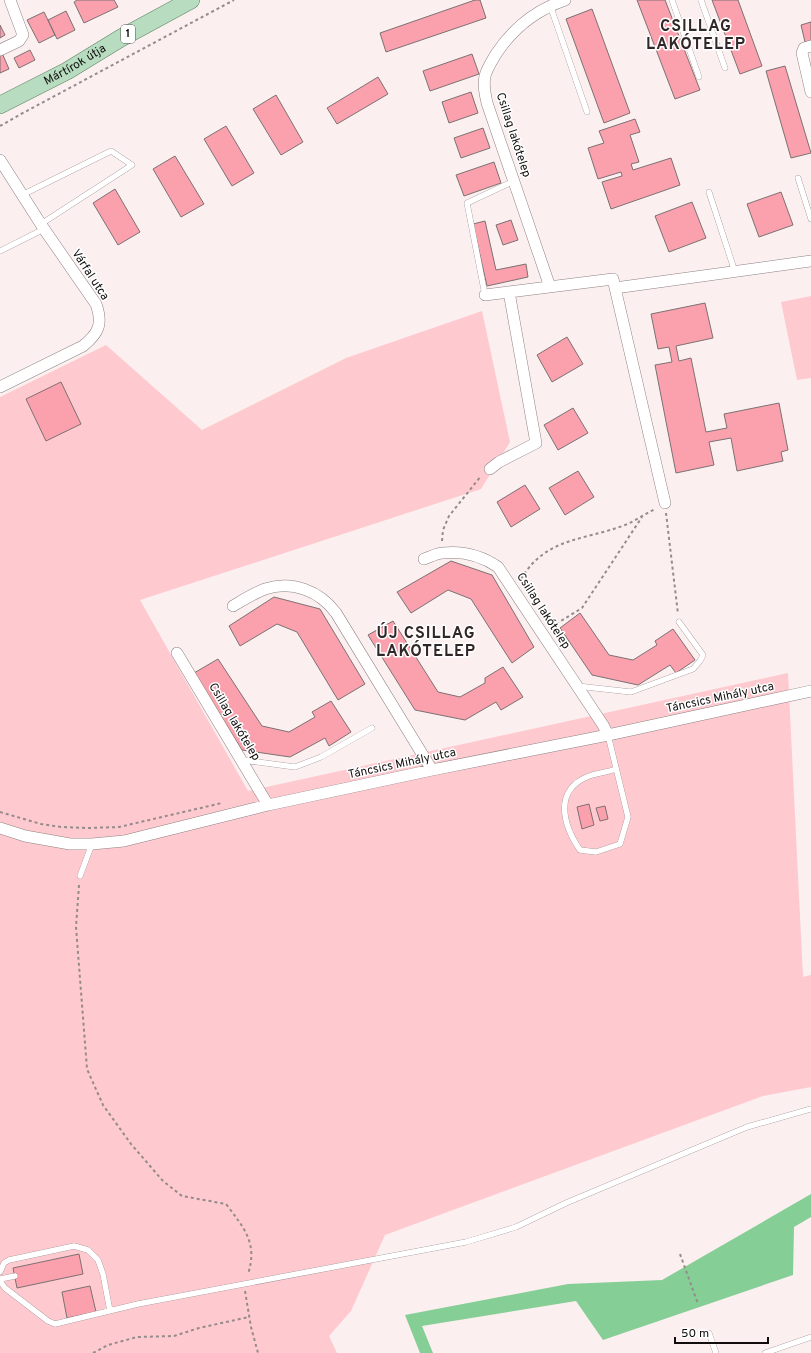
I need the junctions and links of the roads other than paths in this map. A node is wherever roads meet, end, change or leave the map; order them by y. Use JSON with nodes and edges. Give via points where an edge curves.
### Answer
{"nodes":[{"id":1,"x":10,"y":0,"type":"edge"},
{"id":2,"x":565,"y":0,"type":"edge"},
{"id":3,"x":672,"y":0,"type":"edge"},
{"id":4,"x":701,"y":0,"type":"edge"},
{"id":5,"x":184,"y":2,"type":"edge"},
{"id":6,"x":550,"y":5,"type":"junction"},
{"id":7,"x":811,"y":46,"type":"edge"},
{"id":8,"x":0,"y":50,"type":"edge"},
{"id":9,"x":725,"y":68,"type":"dead end"},
{"id":10,"x":699,"y":77,"type":"dead end"},
{"id":11,"x":811,"y":92,"type":"edge"},
{"id":12,"x":0,"y":105,"type":"edge"},
{"id":13,"x":588,"y":112,"type":"dead end"},
{"id":14,"x":0,"y":160,"type":"edge"},
{"id":15,"x":798,"y":178,"type":"dead end"},
{"id":16,"x":514,"y":181,"type":"junction"},
{"id":17,"x":709,"y":192,"type":"dead end"},
{"id":18,"x":22,"y":195,"type":"junction"},
{"id":19,"x":811,"y":219,"type":"edge"},
{"id":20,"x":42,"y":226,"type":"junction"},
{"id":21,"x":0,"y":251,"type":"edge"},
{"id":22,"x":811,"y":261,"type":"edge"},
{"id":23,"x":735,"y":272,"type":"junction"},
{"id":24,"x":550,"y":287,"type":"junction"},
{"id":25,"x":615,"y":288,"type":"junction"},
{"id":26,"x":509,"y":292,"type":"junction"},
{"id":27,"x":485,"y":295,"type":"joint"},
{"id":28,"x":0,"y":387,"type":"edge"},
{"id":29,"x":490,"y":469,"type":"road end"},
{"id":30,"x":665,"y":503,"type":"road end"},
{"id":31,"x":424,"y":560,"type":"dead end"},
{"id":32,"x":233,"y":606,"type":"dead end"},
{"id":33,"x":679,"y":622,"type":"road end"},
{"id":34,"x":177,"y":653,"type":"dead end"},
{"id":35,"x":577,"y":686,"type":"junction"},
{"id":36,"x":811,"y":691,"type":"edge"},
{"id":37,"x":372,"y":728,"type":"dead end"},
{"id":38,"x":608,"y":735,"type":"junction"},
{"id":39,"x":241,"y":760,"type":"junction"},
{"id":40,"x":432,"y":770,"type":"junction"},
{"id":41,"x":616,"y":770,"type":"junction"},
{"id":42,"x":268,"y":805,"type":"junction"},
{"id":43,"x":0,"y":828,"type":"edge"},
{"id":44,"x":92,"y":844,"type":"junction"},
{"id":45,"x":80,"y":876,"type":"road end"},
{"id":46,"x":811,"y":1109,"type":"edge"},
{"id":47,"x":0,"y":1272,"type":"edge"},
{"id":48,"x":15,"y":1276,"type":"dead end"},
{"id":49,"x":0,"y":1280,"type":"edge"},
{"id":50,"x":110,"y":1311,"type":"junction"},
{"id":51,"x":709,"y":1333,"type":"dead end"},
{"id":52,"x":811,"y":1337,"type":"edge"},
{"id":53,"x":716,"y":1353,"type":"edge"},
{"id":54,"x":765,"y":1353,"type":"edge"}],
"edges":[{"from":1,"to":8,"type":"street","via":[[23,35],[19,41]]},
{"from":2,"to":6,"type":"street","name":"Csillag lakótelep"},
{"from":3,"to":10,"type":"lane"},
{"from":4,"to":9,"type":"lane"},
{"from":5,"to":12,"type":"main road","name":"Mártírok útja","number":"1","via":[[67,71]]},
{"from":6,"to":13,"type":"lane"},
{"from":6,"to":16,"type":"street","name":"Csillag lakótelep","via":[[532,16],[509,36],[485,75],[487,103]]},
{"from":7,"to":11,"type":"street","via":[[804,48],[802,53]]},
{"from":14,"to":18,"type":"street","name":"Várfal utca"},
{"from":15,"to":19,"type":"lane"},
{"from":16,"to":24,"type":"street","name":"Csillag lakótelep"},
{"from":16,"to":27,"type":"lane","via":[[467,203]]},
{"from":17,"to":23,"type":"lane"},
{"from":18,"to":20,"type":"street","name":"Várfal utca"},
{"from":18,"to":20,"type":"lane","via":[[111,151],[132,164]]},
{"from":20,"to":21,"type":"lane"},
{"from":20,"to":28,"type":"street","name":"Várfal utca","via":[[96,304],[99,313],[98,329],[94,337],[83,346]]},
{"from":22,"to":23,"type":"street"},
{"from":23,"to":25,"type":"street"},
{"from":24,"to":25,"type":"street","via":[[613,279]]},
{"from":24,"to":26,"type":"street"},
{"from":25,"to":30,"type":"street"},
{"from":26,"to":27,"type":"street"},
{"from":26,"to":29,"type":"street","via":[[536,443]]},
{"from":31,"to":35,"type":"street","name":"Csillag lakótelep","via":[[441,553],[468,554],[489,560],[498,567]]},
{"from":32,"to":40,"type":"street","via":[[257,592],[279,586],[305,589],[329,604]]},
{"from":33,"to":35,"type":"lane","via":[[702,655],[693,668],[632,692]]},
{"from":34,"to":39,"type":"street","name":"Csillag lakótelep"},
{"from":35,"to":38,"type":"street","name":"Csillag lakótelep"},
{"from":36,"to":38,"type":"street","name":"Táncsics Mihály utca"},
{"from":37,"to":39,"type":"lane","via":[[321,757],[295,767]]},
{"from":38,"to":40,"type":"street","name":"Táncsics Mihály utca"},
{"from":38,"to":41,"type":"lane"},
{"from":39,"to":42,"type":"street","name":"Csillag lakótelep"},
{"from":40,"to":42,"type":"street","name":"Táncsics Mihály utca"},
{"from":41,"to":41,"type":"lane","via":[[628,817],[620,844],[596,852],[580,850],[571,837],[565,819],[567,794],[589,776]]},
{"from":42,"to":44,"type":"street","name":"Táncsics Mihály utca","via":[[124,841]]},
{"from":43,"to":44,"type":"street","name":"Táncsics Mihály utca","via":[[70,844]]},
{"from":44,"to":45,"type":"lane"},
{"from":46,"to":50,"type":"lane","via":[[747,1127],[566,1203],[516,1227],[466,1242]]},
{"from":47,"to":50,"type":"lane","via":[[4,1263],[9,1260],[74,1246],[88,1250],[98,1260]]},
{"from":48,"to":49,"type":"lane"},
{"from":49,"to":50,"type":"lane","via":[[6,1288],[55,1324]]},
{"from":51,"to":53,"type":"lane"},
{"from":52,"to":54,"type":"lane"}]}
